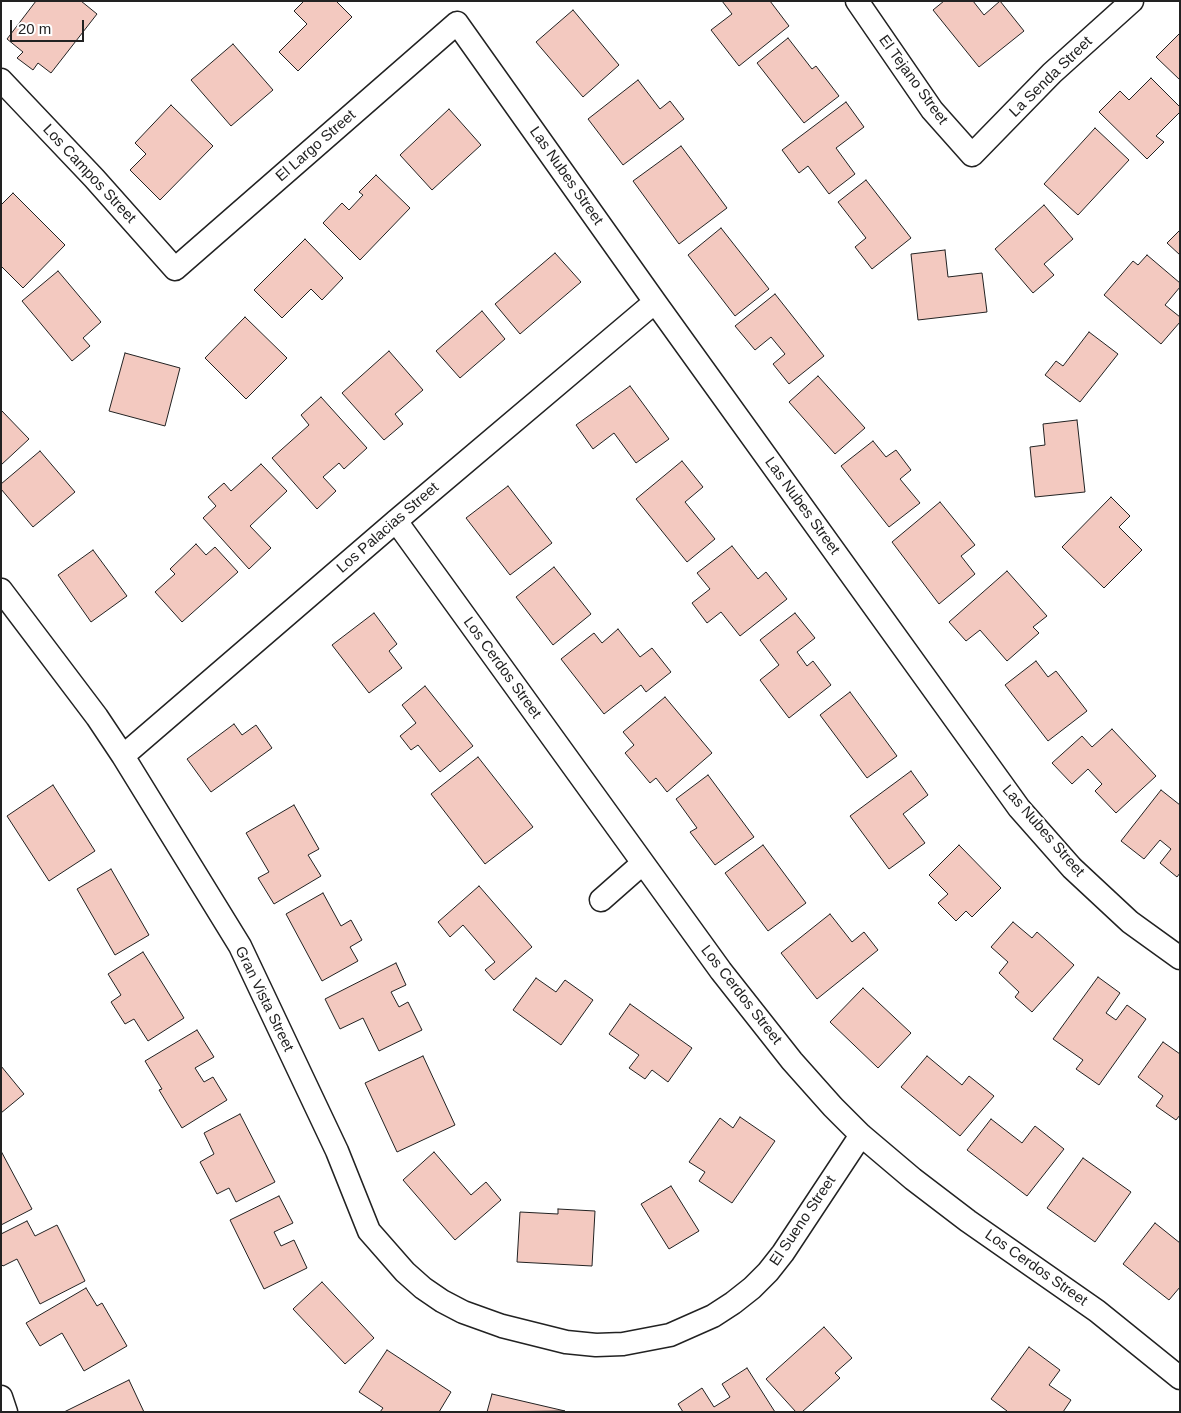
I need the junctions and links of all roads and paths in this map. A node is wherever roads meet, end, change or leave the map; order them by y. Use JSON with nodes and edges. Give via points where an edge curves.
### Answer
{"nodes":[{"id":1,"x":857,"y":1,"type":"edge"},
{"id":2,"x":1132,"y":1,"type":"edge"},
{"id":3,"x":458,"y":23,"type":"joint"},
{"id":4,"x":1,"y":80,"type":"edge"},
{"id":5,"x":972,"y":155,"type":"joint"},
{"id":6,"x":175,"y":270,"type":"joint"},
{"id":7,"x":655,"y":302,"type":"junction"},
{"id":8,"x":396,"y":521,"type":"junction"},
{"id":9,"x":1,"y":590,"type":"edge"},
{"id":10,"x":123,"y":756,"type":"junction"},
{"id":11,"x":643,"y":863,"type":"junction"},
{"id":12,"x":601,"y":900,"type":"dead end"},
{"id":13,"x":1180,"y":958,"type":"edge"},
{"id":14,"x":861,"y":1135,"type":"junction"},
{"id":15,"x":566,"y":1342,"type":"joint"},
{"id":16,"x":1180,"y":1378,"type":"edge"},
{"id":17,"x":1,"y":1397,"type":"edge"},
{"id":18,"x":6,"y":1412,"type":"edge"}],
"edges":[{"from":1,"to":5,"type":"street","name":"El Tejano Street","via":[[932,110]]},
{"from":2,"to":5,"type":"street","name":"La Senda Street","via":[[1052,73]]},
{"from":3,"to":6,"type":"street","name":"El Largo Street"},
{"from":3,"to":7,"type":"street","name":"Las Nubes Street"},
{"from":4,"to":6,"type":"street","name":"Los Campos Street"},
{"from":7,"to":8,"type":"street","name":"Los Palacias Street"},
{"from":7,"to":13,"type":"street","name":"Las Nubes Street","via":[[1019,808],[1072,868],[1130,922]]},
{"from":8,"to":10,"type":"street","name":"Los Palacias Street"},
{"from":8,"to":11,"type":"street","name":"Los Cerdos Street"},
{"from":9,"to":10,"type":"street","name":"Gran Vista Street"},
{"from":10,"to":15,"type":"street","name":"Gran Vista Street","via":[[240,946],[337,1151],[369,1232],[405,1272],[442,1301],[502,1326]]},
{"from":11,"to":12,"type":"street"},
{"from":11,"to":14,"type":"street","name":"Los Cerdos Street","via":[[721,971],[792,1061]]},
{"from":14,"to":15,"type":"street","name":"El Sueno Street","via":[[783,1253],[752,1288],[733,1303],[713,1316],[670,1335],[623,1344]]},
{"from":14,"to":16,"type":"street","name":"Los Cerdos Street","via":[[968,1221],[1097,1311]]},
{"from":17,"to":18,"type":"street"}]}
